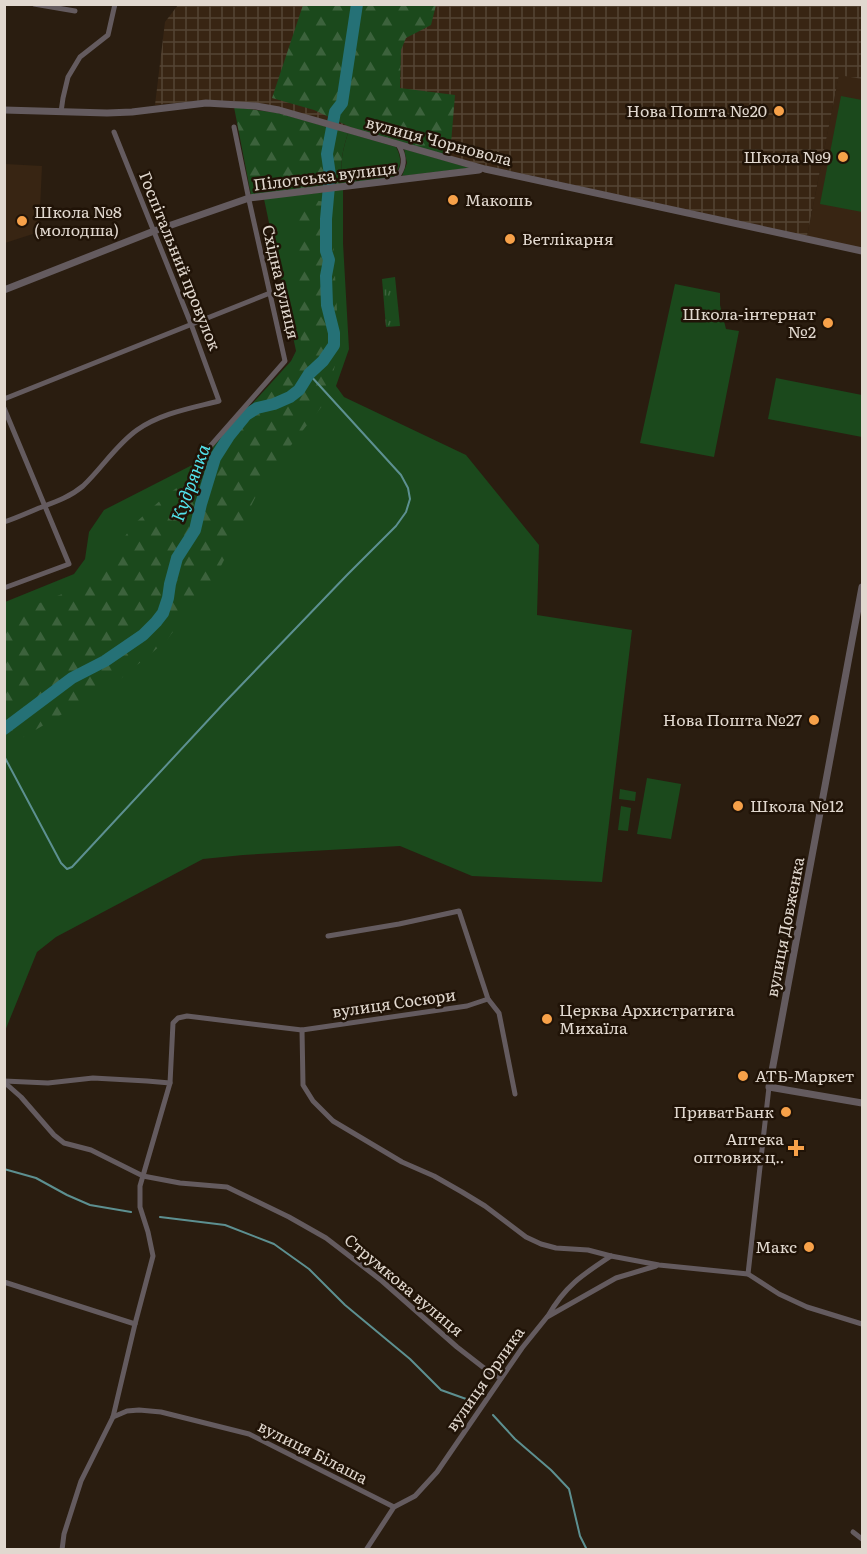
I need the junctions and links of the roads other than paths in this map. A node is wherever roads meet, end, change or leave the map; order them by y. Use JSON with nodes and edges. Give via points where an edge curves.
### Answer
{"nodes":[{"id":1,"x":33,"y":4,"type":"edge"},
{"id":2,"x":115,"y":4,"type":"edge"},
{"id":3,"x":75,"y":11,"type":"dead end"},
{"id":4,"x":4,"y":110,"type":"edge"},
{"id":5,"x":61,"y":112,"type":"junction"},
{"id":6,"x":234,"y":127,"type":"dead end"},
{"id":7,"x":114,"y":132,"type":"dead end"},
{"id":8,"x":398,"y":144,"type":"junction"},
{"id":9,"x":485,"y":169,"type":"junction"},
{"id":10,"x":395,"y":180,"type":"junction"},
{"id":11,"x":249,"y":198,"type":"junction"},
{"id":12,"x":154,"y":231,"type":"junction"},
{"id":13,"x":862,"y":251,"type":"edge"},
{"id":14,"x":4,"y":290,"type":"edge"},
{"id":15,"x":270,"y":293,"type":"junction"},
{"id":16,"x":191,"y":324,"type":"junction"},
{"id":17,"x":4,"y":399,"type":"edge"},
{"id":18,"x":4,"y":408,"type":"edge"},
{"id":19,"x":206,"y":451,"type":"dead end"},
{"id":20,"x":45,"y":506,"type":"junction"},
{"id":21,"x":4,"y":522,"type":"edge"},
{"id":22,"x":862,"y":587,"type":"edge"},
{"id":23,"x":4,"y":588,"type":"edge"},
{"id":24,"x":862,"y":598,"type":"edge"},
{"id":25,"x":328,"y":936,"type":"dead end"},
{"id":26,"x":488,"y":999,"type":"junction"},
{"id":27,"x":302,"y":1030,"type":"junction"},
{"id":28,"x":4,"y":1081,"type":"edge"},
{"id":29,"x":170,"y":1083,"type":"junction"},
{"id":30,"x":769,"y":1087,"type":"junction"},
{"id":31,"x":515,"y":1094,"type":"dead end"},
{"id":32,"x":862,"y":1103,"type":"edge"},
{"id":33,"x":142,"y":1176,"type":"junction"},
{"id":34,"x":610,"y":1256,"type":"junction"},
{"id":35,"x":658,"y":1265,"type":"junction"},
{"id":36,"x":748,"y":1274,"type":"junction"},
{"id":37,"x":4,"y":1282,"type":"edge"},
{"id":38,"x":547,"y":1317,"type":"junction"},
{"id":39,"x":135,"y":1324,"type":"junction"},
{"id":40,"x":862,"y":1324,"type":"edge"},
{"id":41,"x":501,"y":1378,"type":"junction"},
{"id":42,"x":113,"y":1417,"type":"junction"},
{"id":43,"x":394,"y":1507,"type":"junction"},
{"id":44,"x":853,"y":1532,"type":"dead end"},
{"id":45,"x":862,"y":1539,"type":"edge"},
{"id":46,"x":62,"y":1550,"type":"edge"},
{"id":47,"x":366,"y":1550,"type":"edge"}],
"edges":[{"from":1,"to":3,"type":"street"},
{"from":2,"to":5,"type":"street","via":[[108,35],[80,57],[68,77]]},
{"from":4,"to":5,"type":"street","name":"вулиця Чорновола"},
{"from":5,"to":8,"type":"street","name":"вулиця Чорновола","via":[[132,112],[181,105],[231,104],[279,110]]},
{"from":6,"to":11,"type":"street","name":"Східна вулиця"},
{"from":7,"to":12,"type":"street","name":"Госпітальний провулок"},
{"from":8,"to":9,"type":"street","name":"вулиця Чорновола"},
{"from":8,"to":10,"type":"street","via":[[404,163]]},
{"from":9,"to":10,"type":"street","name":"Пілотська вулиця"},
{"from":9,"to":13,"type":"street","name":"вулиця Чорновола"},
{"from":10,"to":11,"type":"street","name":"Пілотська вулиця"},
{"from":11,"to":12,"type":"street","name":"Пілотська вулиця"},
{"from":11,"to":15,"type":"street","name":"Східна вулиця"},
{"from":12,"to":14,"type":"street","name":"Пілотська вулиця"},
{"from":12,"to":16,"type":"street","name":"Госпітальний провулок"},
{"from":15,"to":16,"type":"street"},
{"from":15,"to":19,"type":"street","name":"Східна вулиця","via":[[285,361]]},
{"from":16,"to":17,"type":"street"},
{"from":16,"to":20,"type":"street","name":"Госпітальний провулок","via":[[219,401],[155,420],[138,430],[85,484]]},
{"from":18,"to":20,"type":"street"},
{"from":20,"to":21,"type":"street"},
{"from":20,"to":23,"type":"street","via":[[69,564]]},
{"from":22,"to":24,"type":"street","name":"вулиця Довженка"},
{"from":24,"to":30,"type":"street","name":"вулиця Довженка"},
{"from":25,"to":26,"type":"street","via":[[459,911]]},
{"from":26,"to":27,"type":"street","name":"вулиця Сосюри","via":[[467,1006]]},
{"from":26,"to":31,"type":"street","via":[[499,1013]]},
{"from":27,"to":29,"type":"street","name":"вулиця Сосюри","via":[[178,1018],[173,1023]]},
{"from":27,"to":34,"type":"street","via":[[303,1085],[333,1121],[470,1196],[526,1237],[555,1248]]},
{"from":28,"to":29,"type":"street","via":[[48,1083],[93,1078]]},
{"from":28,"to":33,"type":"street","name":"Струмкова вулиця","via":[[64,1143],[92,1150]]},
{"from":29,"to":33,"type":"street"},
{"from":30,"to":32,"type":"street"},
{"from":30,"to":36,"type":"street","name":"вулиця Довженка"},
{"from":33,"to":39,"type":"street","via":[[140,1207],[153,1256]]},
{"from":33,"to":41,"type":"street","name":"Струмкова вулиця","via":[[180,1184],[227,1187],[289,1217],[326,1238],[483,1368]]},
{"from":34,"to":35,"type":"street"},
{"from":34,"to":38,"type":"street","via":[[568,1286]]},
{"from":35,"to":36,"type":"street"},
{"from":35,"to":38,"type":"street","name":"вулиця Орлика","via":[[616,1278]]},
{"from":36,"to":40,"type":"street","via":[[807,1307]]},
{"from":37,"to":39,"type":"street"},
{"from":38,"to":41,"type":"street","name":"вулиця Орлика"},
{"from":39,"to":42,"type":"street"},
{"from":41,"to":43,"type":"street","name":"вулиця Орлика","via":[[437,1472],[415,1496]]},
{"from":42,"to":43,"type":"street","name":"вулиця Білаша","via":[[127,1410],[161,1412],[249,1434]]},
{"from":42,"to":46,"type":"street","via":[[81,1481]]},
{"from":43,"to":47,"type":"street","name":"вулиця Орлика"},
{"from":44,"to":45,"type":"street"}]}
